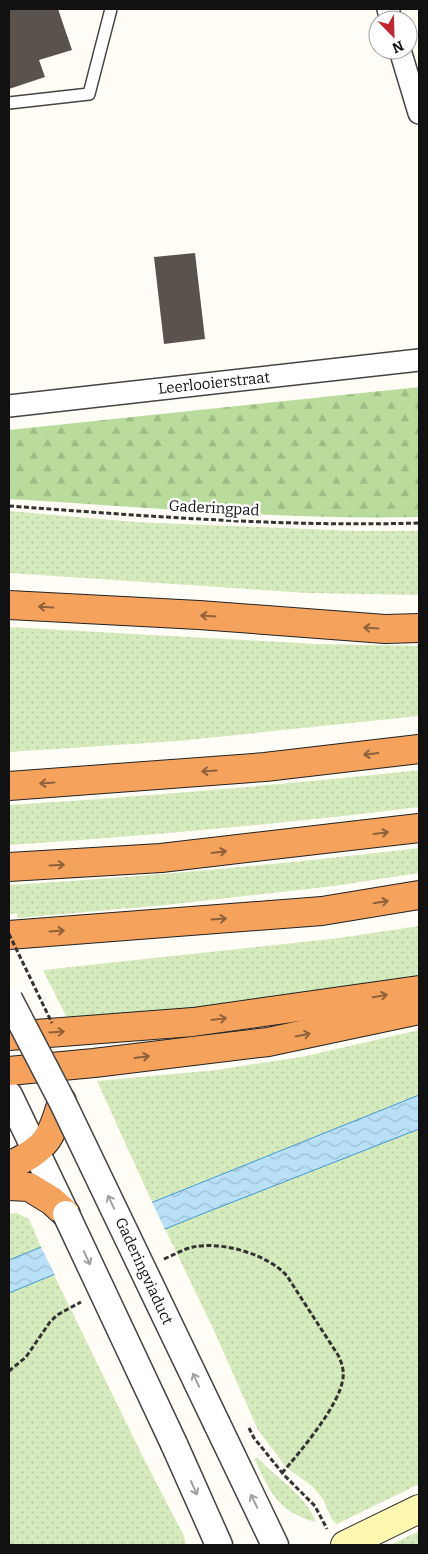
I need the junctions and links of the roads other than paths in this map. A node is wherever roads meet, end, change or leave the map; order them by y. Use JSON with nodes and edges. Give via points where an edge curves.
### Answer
{"nodes":[{"id":1,"x":111,"y":9,"type":"edge"},
{"id":2,"x":403,"y":60,"type":"edge"},
{"id":3,"x":9,"y":103,"type":"edge"},
{"id":4,"x":419,"y":112,"type":"edge"},
{"id":5,"x":419,"y":360,"type":"edge"},
{"id":6,"x":9,"y":406,"type":"edge"},
{"id":7,"x":9,"y":605,"type":"edge"},
{"id":8,"x":419,"y":628,"type":"edge"},
{"id":9,"x":419,"y":749,"type":"edge"},
{"id":10,"x":9,"y":786,"type":"edge"},
{"id":11,"x":419,"y":828,"type":"edge"},
{"id":12,"x":9,"y":867,"type":"edge"},
{"id":13,"x":419,"y":896,"type":"edge"},
{"id":14,"x":9,"y":935,"type":"edge"},
{"id":15,"x":419,"y":990,"type":"edge"},
{"id":16,"x":9,"y":999,"type":"edge"},
{"id":17,"x":419,"y":1010,"type":"edge"},
{"id":18,"x":9,"y":1036,"type":"edge"},
{"id":19,"x":9,"y":1071,"type":"edge"},
{"id":20,"x":9,"y":1095,"type":"edge"},
{"id":21,"x":62,"y":1101,"type":"junction"},
{"id":22,"x":36,"y":1151,"type":"junction"},
{"id":23,"x":9,"y":1166,"type":"edge"},
{"id":24,"x":9,"y":1186,"type":"edge"},
{"id":25,"x":66,"y":1214,"type":"junction"},
{"id":26,"x":419,"y":1509,"type":"edge"},
{"id":27,"x":336,"y":1538,"type":"edge"},
{"id":28,"x":219,"y":1545,"type":"edge"},
{"id":29,"x":274,"y":1545,"type":"edge"}],
"edges":[{"from":1,"to":3,"type":"lane","via":[[89,94]]},
{"from":2,"to":4,"type":"street"},
{"from":5,"to":6,"type":"street","name":"Leerlooierstraat"},
{"from":8,"to":7,"type":"highway","one_way":true,"via":[[385,629]]},
{"from":9,"to":10,"type":"highway","one_way":true,"via":[[265,767]]},
{"from":12,"to":11,"type":"highway","one_way":true,"via":[[161,858]]},
{"from":14,"to":13,"type":"highway","one_way":true,"via":[[322,911]]},
{"from":18,"to":15,"type":"highway","one_way":true,"via":[[193,1022]]},
{"from":16,"to":21,"type":"street","name":"Gaderingviaduct","bridge":true},
{"from":19,"to":17,"type":"highway","one_way":true,"via":[[268,1042]]},
{"from":20,"to":22,"type":"street"},
{"from":21,"to":22,"type":"highway","via":[[55,1126],[47,1141]]},
{"from":29,"to":21,"type":"street","name":"Gaderingviaduct","one_way":true,"bridge":true},
{"from":22,"to":23,"type":"highway"},
{"from":22,"to":25,"type":"street"},
{"from":24,"to":25,"type":"highway","via":[[29,1187],[52,1200]]},
{"from":25,"to":28,"type":"street","one_way":true,"bridge":true},
{"from":26,"to":27,"type":"main road"}]}
